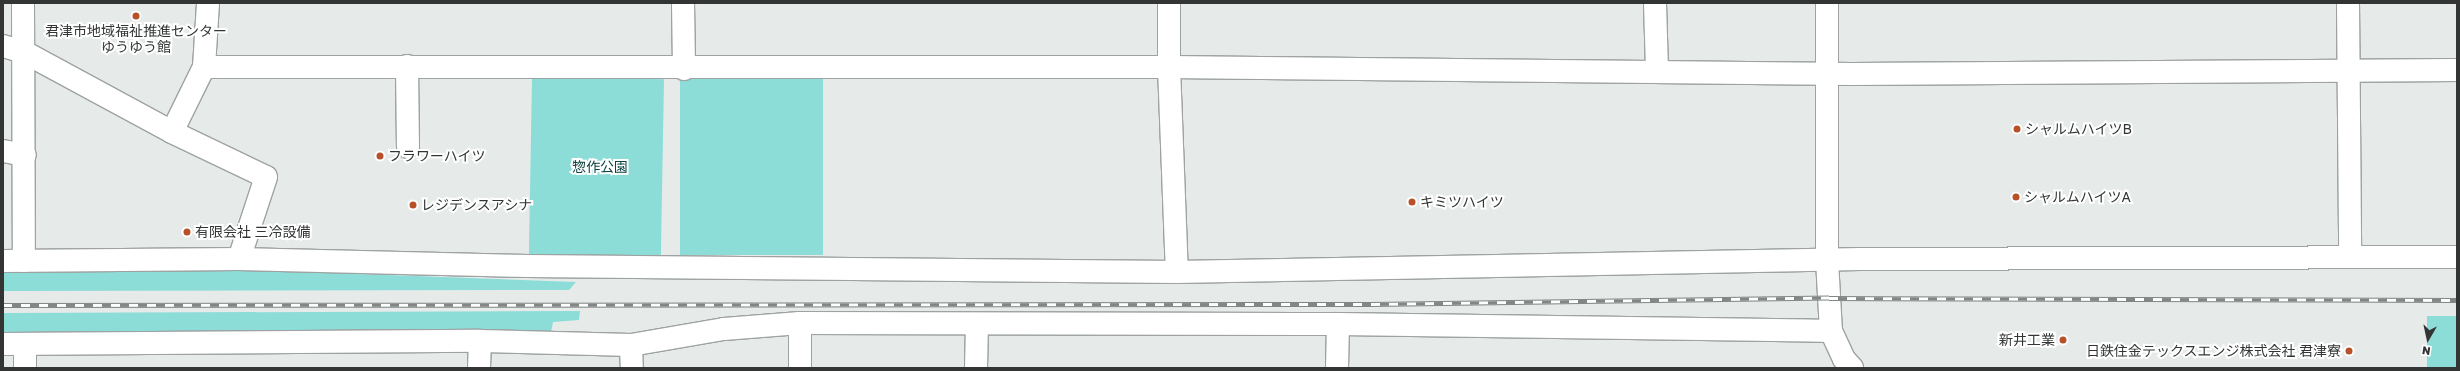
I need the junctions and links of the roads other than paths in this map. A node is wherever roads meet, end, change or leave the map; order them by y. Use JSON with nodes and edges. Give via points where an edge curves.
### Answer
{"nodes":[{"id":1,"x":24,"y":3,"type":"edge"},
{"id":2,"x":208,"y":3,"type":"edge"},
{"id":3,"x":683,"y":3,"type":"edge"},
{"id":4,"x":1169,"y":3,"type":"edge"},
{"id":5,"x":1655,"y":3,"type":"edge"},
{"id":6,"x":1827,"y":3,"type":"edge"},
{"id":7,"x":2348,"y":3,"type":"edge"},
{"id":8,"x":3,"y":46,"type":"edge"},
{"id":9,"x":24,"y":52,"type":"junction"},
{"id":10,"x":407,"y":66,"type":"junction"},
{"id":11,"x":204,"y":67,"type":"junction"},
{"id":12,"x":1169,"y":67,"type":"junction"},
{"id":13,"x":684,"y":68,"type":"junction"},
{"id":14,"x":2350,"y":70,"type":"junction"},
{"id":15,"x":2457,"y":70,"type":"edge"},
{"id":16,"x":1657,"y":71,"type":"junction"},
{"id":17,"x":1826,"y":74,"type":"junction"},
{"id":18,"x":172,"y":132,"type":"junction"},
{"id":19,"x":408,"y":147,"type":"dead end"},
{"id":20,"x":3,"y":152,"type":"edge"},
{"id":21,"x":24,"y":155,"type":"junction"},
{"id":22,"x":2350,"y":256,"type":"junction"},
{"id":23,"x":2457,"y":257,"type":"edge"},
{"id":24,"x":239,"y":259,"type":"junction"},
{"id":25,"x":1827,"y":260,"type":"junction"},
{"id":26,"x":13,"y":261,"type":"edge"},
{"id":27,"x":1177,"y":272,"type":"junction"},
{"id":28,"x":800,"y":323,"type":"junction"},
{"id":29,"x":977,"y":324,"type":"junction"},
{"id":30,"x":1338,"y":324,"type":"junction"},
{"id":31,"x":1831,"y":331,"type":"junction"},
{"id":32,"x":480,"y":341,"type":"junction"},
{"id":33,"x":3,"y":344,"type":"edge"},
{"id":34,"x":26,"y":344,"type":"junction"},
{"id":35,"x":631,"y":345,"type":"junction"},
{"id":36,"x":25,"y":368,"type":"edge"},
{"id":37,"x":479,"y":368,"type":"edge"},
{"id":38,"x":632,"y":368,"type":"edge"},
{"id":39,"x":800,"y":368,"type":"edge"},
{"id":40,"x":976,"y":368,"type":"edge"},
{"id":41,"x":1337,"y":368,"type":"edge"},
{"id":42,"x":1852,"y":368,"type":"edge"}],
"edges":[{"from":1,"to":9,"type":"street"},
{"from":2,"to":11,"type":"street"},
{"from":3,"to":13,"type":"street"},
{"from":4,"to":12,"type":"street"},
{"from":5,"to":16,"type":"street"},
{"from":6,"to":17,"type":"street"},
{"from":7,"to":14,"type":"street"},
{"from":8,"to":9,"type":"street"},
{"from":9,"to":18,"type":"street"},
{"from":9,"to":21,"type":"street"},
{"from":10,"to":11,"type":"street"},
{"from":10,"to":13,"type":"street"},
{"from":10,"to":19,"type":"street"},
{"from":11,"to":18,"type":"street"},
{"from":12,"to":13,"type":"street"},
{"from":12,"to":16,"type":"street"},
{"from":12,"to":27,"type":"street"},
{"from":14,"to":15,"type":"street"},
{"from":14,"to":17,"type":"street"},
{"from":14,"to":22,"type":"street"},
{"from":16,"to":17,"type":"street"},
{"from":17,"to":25,"type":"street"},
{"from":18,"to":24,"type":"street","via":[[266,177]]},
{"from":20,"to":21,"type":"street"},
{"from":21,"to":26,"type":"street"},
{"from":22,"to":23,"type":"street"},
{"from":22,"to":25,"type":"street"},
{"from":24,"to":26,"type":"street"},
{"from":24,"to":27,"type":"street","via":[[528,266]]},
{"from":25,"to":27,"type":"street"},
{"from":25,"to":31,"type":"street"},
{"from":28,"to":29,"type":"street"},
{"from":28,"to":35,"type":"street","via":[[724,329]]},
{"from":28,"to":39,"type":"street"},
{"from":29,"to":30,"type":"street"},
{"from":29,"to":40,"type":"street"},
{"from":30,"to":31,"type":"street"},
{"from":30,"to":41,"type":"street"},
{"from":31,"to":42,"type":"street","via":[[1844,359]]},
{"from":32,"to":34,"type":"street"},
{"from":32,"to":35,"type":"street"},
{"from":32,"to":37,"type":"street"},
{"from":33,"to":34,"type":"street"},
{"from":34,"to":36,"type":"street"},
{"from":35,"to":38,"type":"street"}]}
